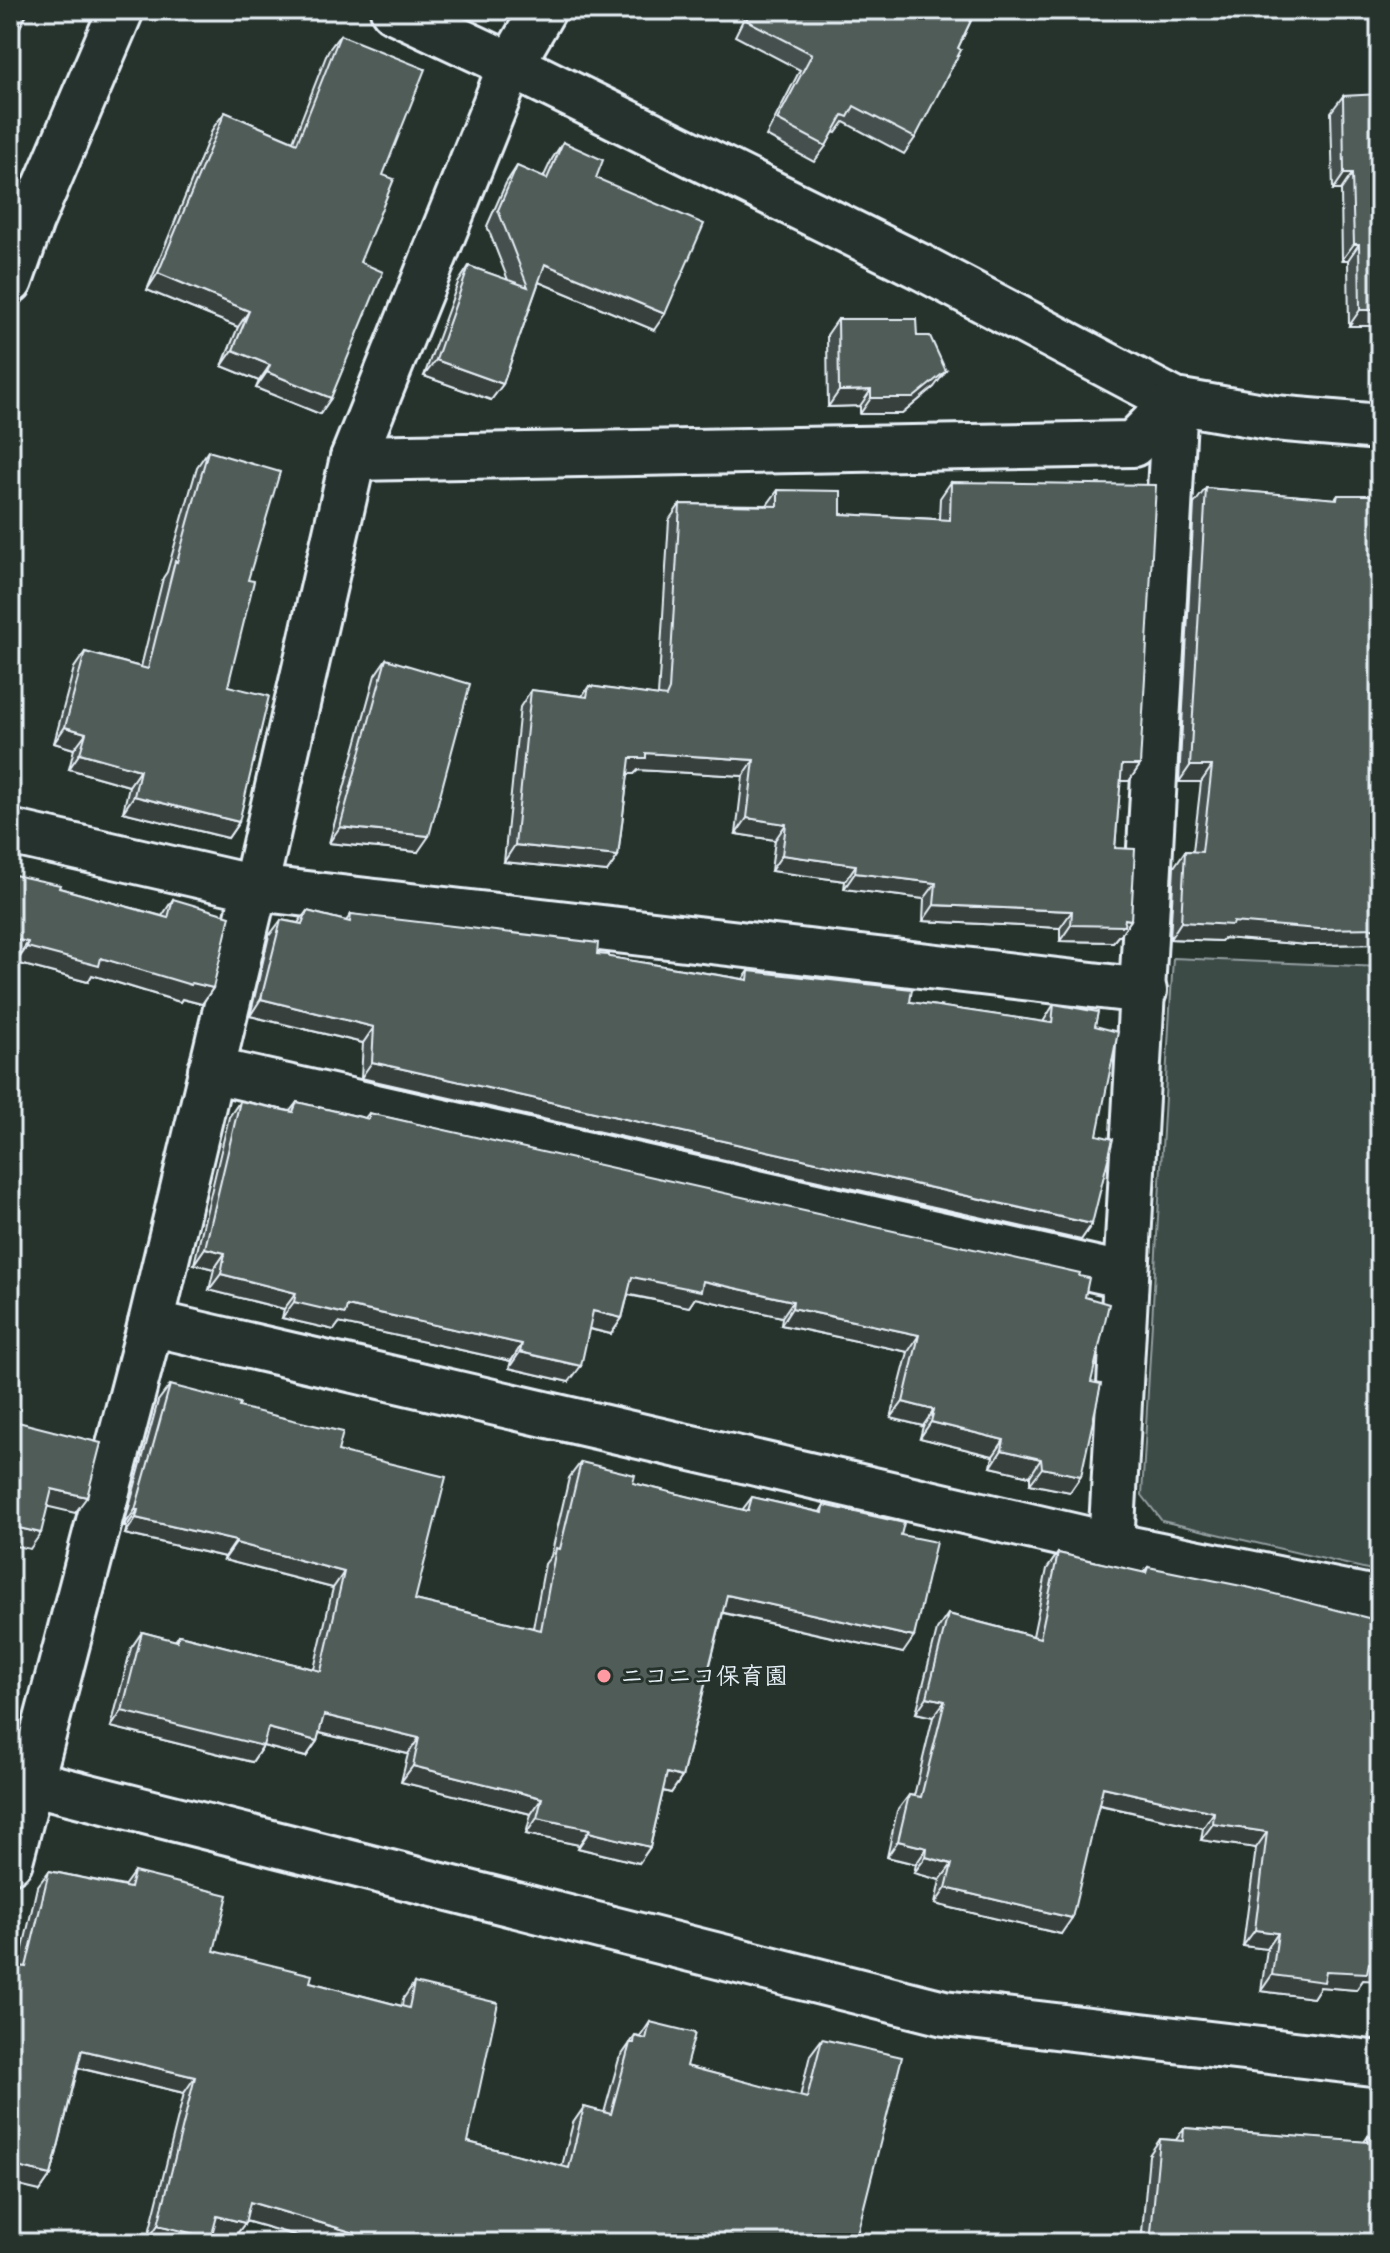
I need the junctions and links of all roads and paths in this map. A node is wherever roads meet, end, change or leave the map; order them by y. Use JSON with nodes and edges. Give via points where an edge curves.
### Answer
{"nodes":[{"id":1,"x":121,"y":10,"type":"edge"},
{"id":2,"x":393,"y":10,"type":"edge"},
{"id":3,"x":543,"y":10,"type":"edge"},
{"id":4,"x":511,"y":65,"type":"junction"},
{"id":5,"x":10,"y":281,"type":"edge"},
{"id":6,"x":1175,"y":401,"type":"junction"},
{"id":7,"x":1380,"y":427,"type":"edge"},
{"id":8,"x":353,"y":458,"type":"junction"},
{"id":9,"x":10,"y":832,"type":"edge"},
{"id":10,"x":255,"y":888,"type":"junction"},
{"id":11,"x":1144,"y":991,"type":"junction"},
{"id":12,"x":211,"y":1070,"type":"junction"},
{"id":13,"x":1126,"y":1276,"type":"junction"},
{"id":14,"x":151,"y":1323,"type":"junction"},
{"id":15,"x":1111,"y":1545,"type":"junction"},
{"id":16,"x":1380,"y":1600,"type":"edge"},
{"id":17,"x":20,"y":1780,"type":"edge"},
{"id":18,"x":10,"y":1861,"type":"edge"},
{"id":19,"x":1380,"y":2064,"type":"edge"}],
"edges":[{"from":1,"to":5,"type":"street"},
{"from":2,"to":4,"type":"street"},
{"from":3,"to":4,"type":"street"},
{"from":4,"to":6,"type":"street","via":[[923,268]]},
{"from":4,"to":8,"type":"street"},
{"from":6,"to":7,"type":"street","via":[[1274,418]]},
{"from":6,"to":8,"type":"street","via":[[1133,444]]},
{"from":6,"to":11,"type":"street"},
{"from":8,"to":10,"type":"street"},
{"from":9,"to":10,"type":"street"},
{"from":10,"to":11,"type":"street"},
{"from":10,"to":12,"type":"street"},
{"from":11,"to":13,"type":"street"},
{"from":12,"to":13,"type":"street"},
{"from":12,"to":14,"type":"street"},
{"from":13,"to":15,"type":"street"},
{"from":14,"to":15,"type":"street"},
{"from":14,"to":17,"type":"street"},
{"from":15,"to":16,"type":"street"},
{"from":17,"to":18,"type":"street"},
{"from":17,"to":19,"type":"street","via":[[944,2013]]}]}
